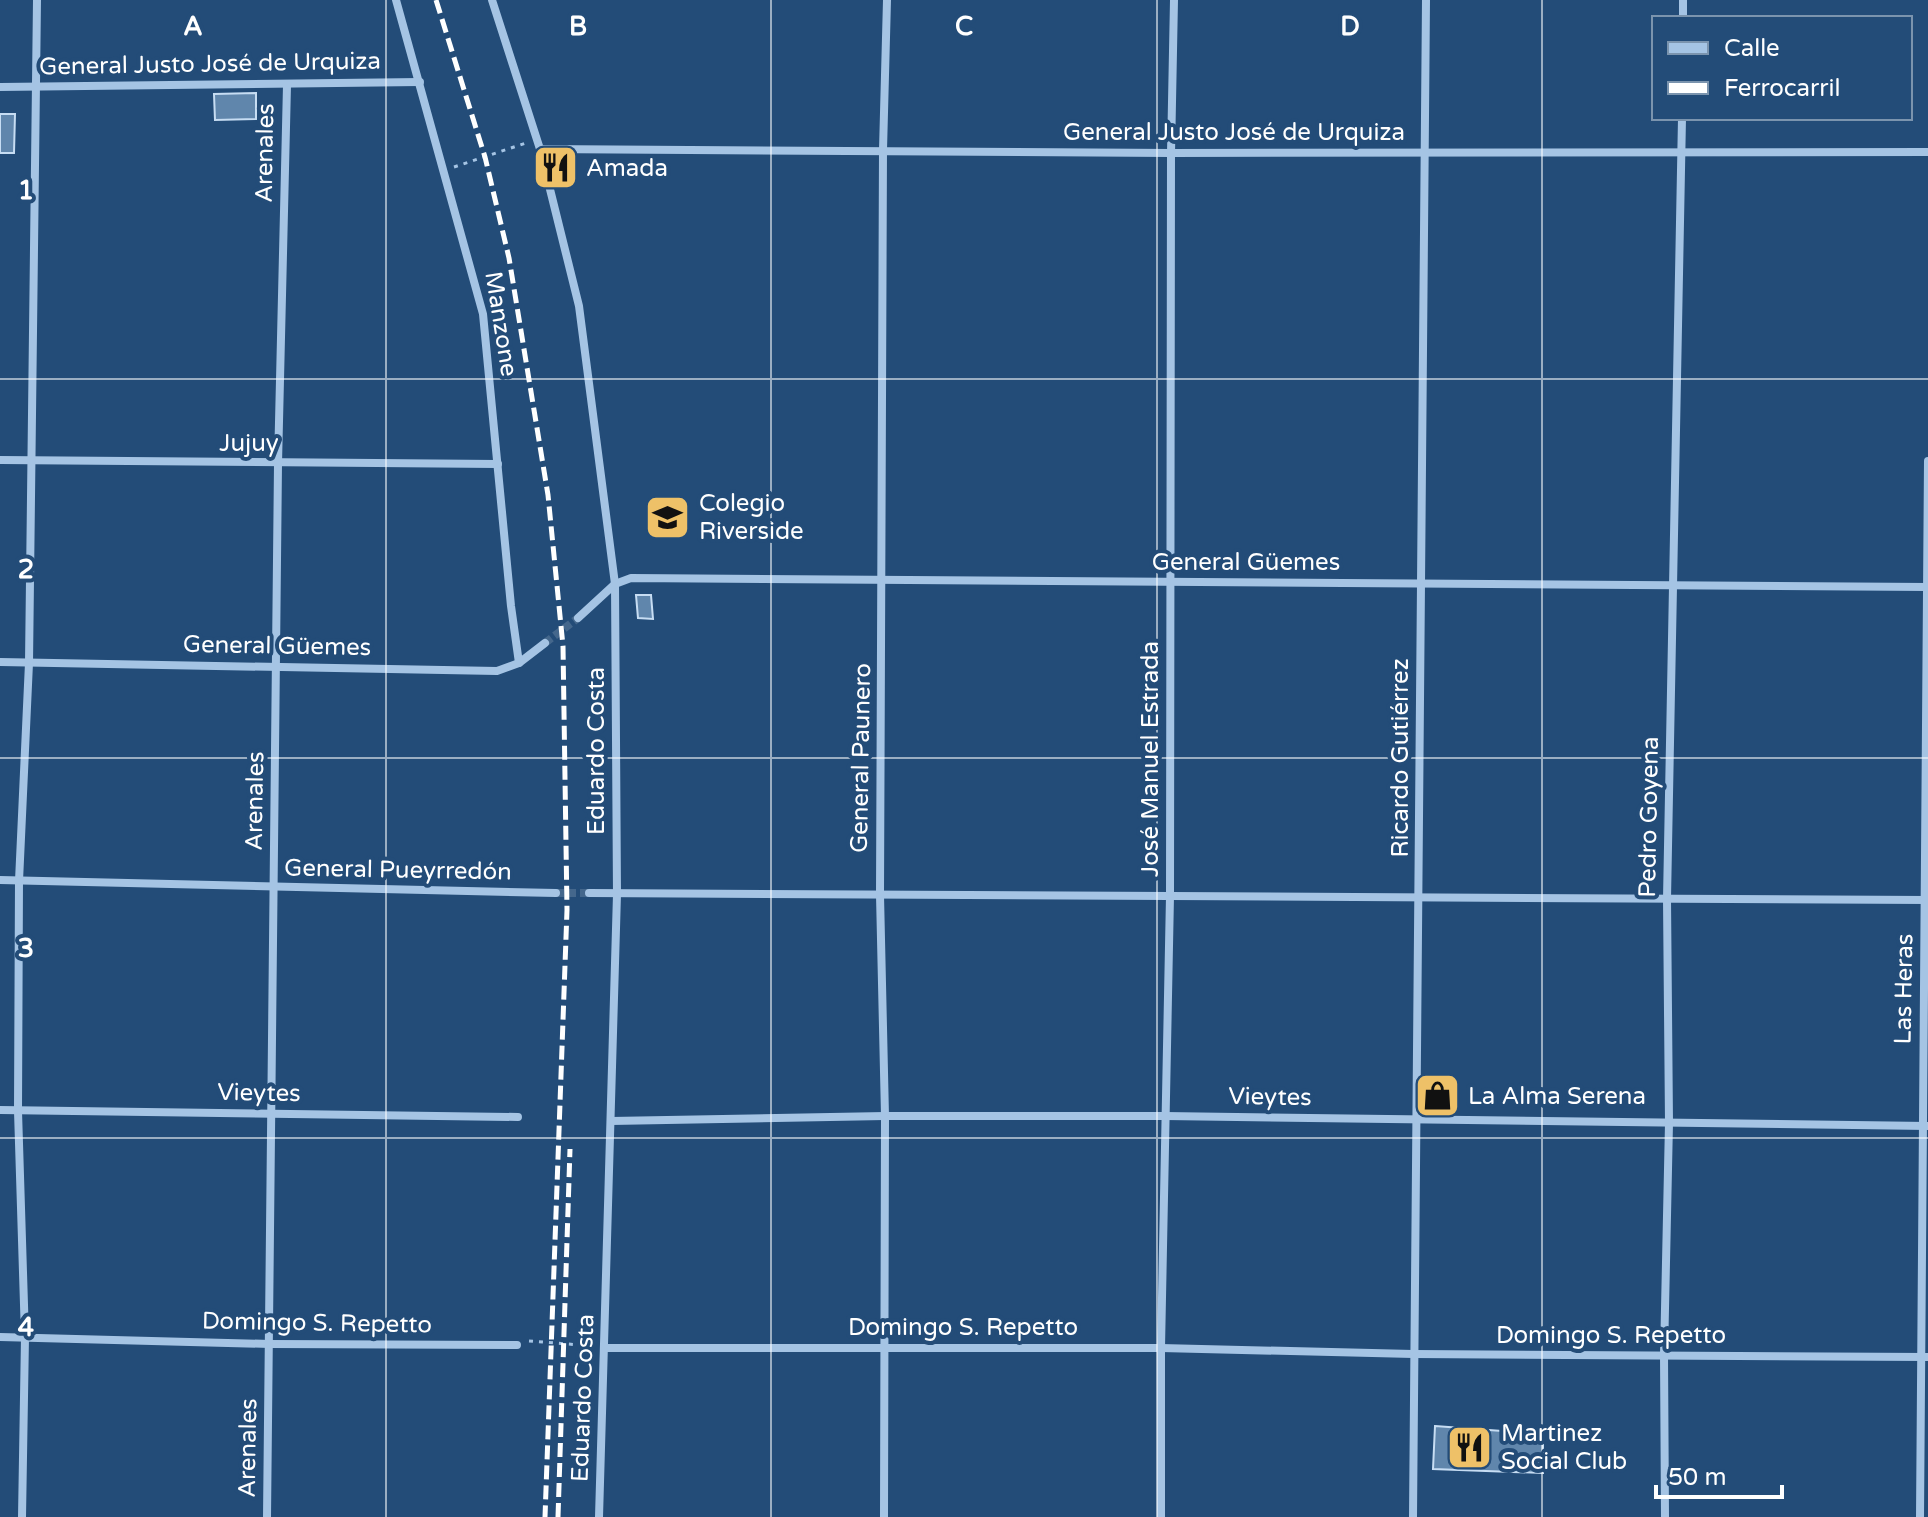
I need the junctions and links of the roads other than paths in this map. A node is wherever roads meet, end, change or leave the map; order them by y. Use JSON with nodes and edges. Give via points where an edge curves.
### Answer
{"nodes":[{"id":1,"x":37,"y":0,"type":"edge"},
{"id":2,"x":396,"y":0,"type":"edge"},
{"id":3,"x":492,"y":0,"type":"edge"},
{"id":4,"x":887,"y":0,"type":"edge"},
{"id":5,"x":1174,"y":0,"type":"edge"},
{"id":6,"x":1426,"y":0,"type":"edge"},
{"id":7,"x":420,"y":82,"type":"junction"},
{"id":8,"x":287,"y":85,"type":"junction"},
{"id":9,"x":37,"y":86,"type":"junction"},
{"id":10,"x":0,"y":87,"type":"edge"},
{"id":11,"x":1682,"y":120,"type":"edge"},
{"id":12,"x":539,"y":144,"type":"junction"},
{"id":13,"x":883,"y":150,"type":"junction"},
{"id":14,"x":1424,"y":152,"type":"junction"},
{"id":15,"x":1682,"y":152,"type":"junction"},
{"id":16,"x":1928,"y":152,"type":"edge"},
{"id":17,"x":1171,"y":153,"type":"junction"},
{"id":18,"x":0,"y":460,"type":"edge"},
{"id":19,"x":1928,"y":461,"type":"edge"},
{"id":20,"x":32,"y":462,"type":"junction"},
{"id":21,"x":278,"y":464,"type":"junction"},
{"id":22,"x":498,"y":464,"type":"junction"},
{"id":23,"x":883,"y":579,"type":"junction"},
{"id":24,"x":1169,"y":581,"type":"junction"},
{"id":25,"x":1421,"y":583,"type":"junction"},
{"id":26,"x":615,"y":584,"type":"junction"},
{"id":27,"x":1673,"y":585,"type":"junction"},
{"id":28,"x":1927,"y":587,"type":"edge"},
{"id":29,"x":578,"y":618,"type":"tunnel mouth"},
{"id":30,"x":545,"y":643,"type":"tunnel mouth"},
{"id":31,"x":0,"y":662,"type":"edge"},
{"id":32,"x":29,"y":663,"type":"junction"},
{"id":33,"x":519,"y":663,"type":"junction"},
{"id":34,"x":276,"y":666,"type":"junction"},
{"id":35,"x":0,"y":880,"type":"edge"},
{"id":36,"x":19,"y":881,"type":"junction"},
{"id":37,"x":274,"y":887,"type":"junction"},
{"id":38,"x":556,"y":893,"type":"tunnel mouth"},
{"id":39,"x":589,"y":893,"type":"tunnel mouth"},
{"id":40,"x":617,"y":894,"type":"junction"},
{"id":41,"x":880,"y":895,"type":"junction"},
{"id":42,"x":1170,"y":896,"type":"junction"},
{"id":43,"x":1419,"y":898,"type":"junction"},
{"id":44,"x":1667,"y":899,"type":"junction"},
{"id":45,"x":1927,"y":900,"type":"edge"},
{"id":46,"x":0,"y":1110,"type":"edge"},
{"id":47,"x":18,"y":1111,"type":"junction"},
{"id":48,"x":272,"y":1114,"type":"junction"},
{"id":49,"x":885,"y":1116,"type":"junction"},
{"id":50,"x":1165,"y":1116,"type":"junction"},
{"id":51,"x":518,"y":1117,"type":"dead end"},
{"id":52,"x":1417,"y":1119,"type":"junction"},
{"id":53,"x":611,"y":1121,"type":"junction"},
{"id":54,"x":1669,"y":1123,"type":"junction"},
{"id":55,"x":1925,"y":1126,"type":"edge"},
{"id":56,"x":0,"y":1337,"type":"edge"},
{"id":57,"x":25,"y":1337,"type":"junction"},
{"id":58,"x":270,"y":1344,"type":"junction"},
{"id":59,"x":517,"y":1345,"type":"road end"},
{"id":60,"x":886,"y":1346,"type":"junction"},
{"id":61,"x":605,"y":1348,"type":"junction"},
{"id":62,"x":1161,"y":1348,"type":"junction"},
{"id":63,"x":1413,"y":1354,"type":"junction"},
{"id":64,"x":1664,"y":1355,"type":"junction"},
{"id":65,"x":1924,"y":1357,"type":"edge"},
{"id":66,"x":22,"y":1517,"type":"edge"},
{"id":67,"x":267,"y":1517,"type":"edge"},
{"id":68,"x":599,"y":1517,"type":"edge"},
{"id":69,"x":884,"y":1517,"type":"edge"},
{"id":70,"x":1161,"y":1517,"type":"edge"},
{"id":71,"x":1413,"y":1517,"type":"edge"},
{"id":72,"x":1665,"y":1517,"type":"edge"},
{"id":73,"x":1920,"y":1517,"type":"edge"}],
"edges":[{"from":1,"to":9,"type":"street"},
{"from":2,"to":7,"type":"street","name":"Manzone"},
{"from":3,"to":12,"type":"street","name":"Eduardo Costa"},
{"from":4,"to":13,"type":"street","name":"General Paunero"},
{"from":5,"to":17,"type":"street","name":"José Manuel Estrada"},
{"from":6,"to":14,"type":"street","name":"Ricardo Gutiérrez"},
{"from":7,"to":8,"type":"street","name":"General Justo José de Urquiza"},
{"from":7,"to":22,"type":"street","name":"Manzone","via":[[483,314]]},
{"from":8,"to":9,"type":"street","name":"General Justo José de Urquiza"},
{"from":8,"to":21,"type":"street","name":"Arenales"},
{"from":9,"to":10,"type":"street","name":"General Justo José de Urquiza"},
{"from":9,"to":20,"type":"street"},
{"from":11,"to":15,"type":"street","name":"Pedro Goyena"},
{"from":12,"to":13,"type":"street","name":"General Justo José de Urquiza"},
{"from":12,"to":26,"type":"street","name":"Eduardo Costa","via":[[579,306]]},
{"from":13,"to":17,"type":"street","name":"General Justo José de Urquiza"},
{"from":13,"to":23,"type":"street","name":"General Paunero"},
{"from":14,"to":15,"type":"street","name":"General Justo José de Urquiza"},
{"from":14,"to":17,"type":"street","name":"General Justo José de Urquiza"},
{"from":14,"to":25,"type":"street","name":"Ricardo Gutiérrez"},
{"from":15,"to":16,"type":"street","name":"General Justo José de Urquiza"},
{"from":15,"to":27,"type":"street","name":"Pedro Goyena"},
{"from":17,"to":24,"type":"street","name":"José Manuel Estrada"},
{"from":18,"to":20,"type":"street","name":"Jujuy"},
{"from":19,"to":28,"type":"street","name":"Las Heras"},
{"from":20,"to":21,"type":"street","name":"Jujuy"},
{"from":20,"to":32,"type":"street"},
{"from":21,"to":22,"type":"street","name":"Jujuy"},
{"from":21,"to":34,"type":"street","name":"Arenales"},
{"from":22,"to":33,"type":"street","name":"Manzone"},
{"from":23,"to":24,"type":"street","name":"General Güemes"},
{"from":23,"to":26,"type":"street","name":"General Güemes","via":[[631,578]]},
{"from":23,"to":41,"type":"street","name":"General Paunero"},
{"from":24,"to":25,"type":"street","name":"General Güemes"},
{"from":24,"to":42,"type":"street","name":"José Manuel Estrada"},
{"from":25,"to":27,"type":"street","name":"General Güemes"},
{"from":25,"to":43,"type":"street","name":"Ricardo Gutiérrez"},
{"from":26,"to":29,"type":"street"},
{"from":26,"to":40,"type":"street","name":"Eduardo Costa"},
{"from":27,"to":28,"type":"street","name":"General Güemes"},
{"from":27,"to":44,"type":"street","name":"Pedro Goyena"},
{"from":28,"to":45,"type":"street","name":"Las Heras"},
{"from":30,"to":33,"type":"street","name":"General Güemes"},
{"from":31,"to":32,"type":"street","name":"General Güemes"},
{"from":32,"to":34,"type":"street","name":"General Güemes"},
{"from":32,"to":36,"type":"street"},
{"from":33,"to":34,"type":"street","name":"General Güemes","via":[[497,671]]},
{"from":34,"to":37,"type":"street","name":"Arenales"},
{"from":35,"to":36,"type":"street","name":"General Pueyrredón"},
{"from":36,"to":37,"type":"street","name":"General Pueyrredón"},
{"from":36,"to":47,"type":"street"},
{"from":37,"to":38,"type":"street","name":"General Pueyrredón"},
{"from":37,"to":48,"type":"street","name":"Arenales"},
{"from":39,"to":40,"type":"street"},
{"from":40,"to":41,"type":"street"},
{"from":40,"to":53,"type":"street","name":"Eduardo Costa"},
{"from":41,"to":42,"type":"street"},
{"from":41,"to":49,"type":"street","name":"General Paunero"},
{"from":42,"to":43,"type":"street"},
{"from":42,"to":50,"type":"street","name":"José Manuel Estrada"},
{"from":43,"to":44,"type":"street"},
{"from":43,"to":52,"type":"street","name":"Ricardo Gutiérrez"},
{"from":44,"to":45,"type":"street"},
{"from":44,"to":54,"type":"street","name":"Pedro Goyena"},
{"from":45,"to":55,"type":"street","name":"Las Heras"},
{"from":46,"to":47,"type":"street","name":"Vieytes"},
{"from":47,"to":48,"type":"street","name":"Vieytes"},
{"from":47,"to":57,"type":"street"},
{"from":48,"to":51,"type":"street","name":"Vieytes"},
{"from":48,"to":58,"type":"street","name":"Arenales"},
{"from":49,"to":50,"type":"street","name":"Vieytes"},
{"from":49,"to":53,"type":"street","name":"Vieytes"},
{"from":49,"to":60,"type":"street","name":"General Paunero"},
{"from":50,"to":52,"type":"street","name":"Vieytes"},
{"from":50,"to":62,"type":"street","name":"José Manuel Estrada"},
{"from":52,"to":54,"type":"street","name":"Vieytes"},
{"from":52,"to":63,"type":"street","name":"Ricardo Gutiérrez"},
{"from":53,"to":61,"type":"street","name":"Eduardo Costa"},
{"from":54,"to":55,"type":"street","name":"Vieytes"},
{"from":54,"to":64,"type":"street","name":"Pedro Goyena"},
{"from":55,"to":65,"type":"street","name":"Las Heras"},
{"from":56,"to":57,"type":"street","name":"Domingo S. Repetto"},
{"from":57,"to":58,"type":"street","name":"Domingo S. Repetto"},
{"from":57,"to":66,"type":"street"},
{"from":58,"to":59,"type":"street","name":"Domingo S. Repetto"},
{"from":58,"to":67,"type":"street","name":"Arenales"},
{"from":60,"to":61,"type":"street","name":"Domingo S. Repetto"},
{"from":60,"to":62,"type":"street","name":"Domingo S. Repetto"},
{"from":60,"to":69,"type":"street","name":"General Paunero"},
{"from":61,"to":68,"type":"street","name":"Eduardo Costa"},
{"from":62,"to":63,"type":"street","name":"Domingo S. Repetto"},
{"from":62,"to":70,"type":"street","name":"José Manuel Estrada"},
{"from":63,"to":64,"type":"street","name":"Domingo S. Repetto"},
{"from":63,"to":71,"type":"street","name":"Ricardo Gutiérrez"},
{"from":64,"to":65,"type":"street","name":"Domingo S. Repetto"},
{"from":64,"to":72,"type":"street","name":"Pedro Goyena"},
{"from":65,"to":73,"type":"street","name":"Las Heras"}]}
